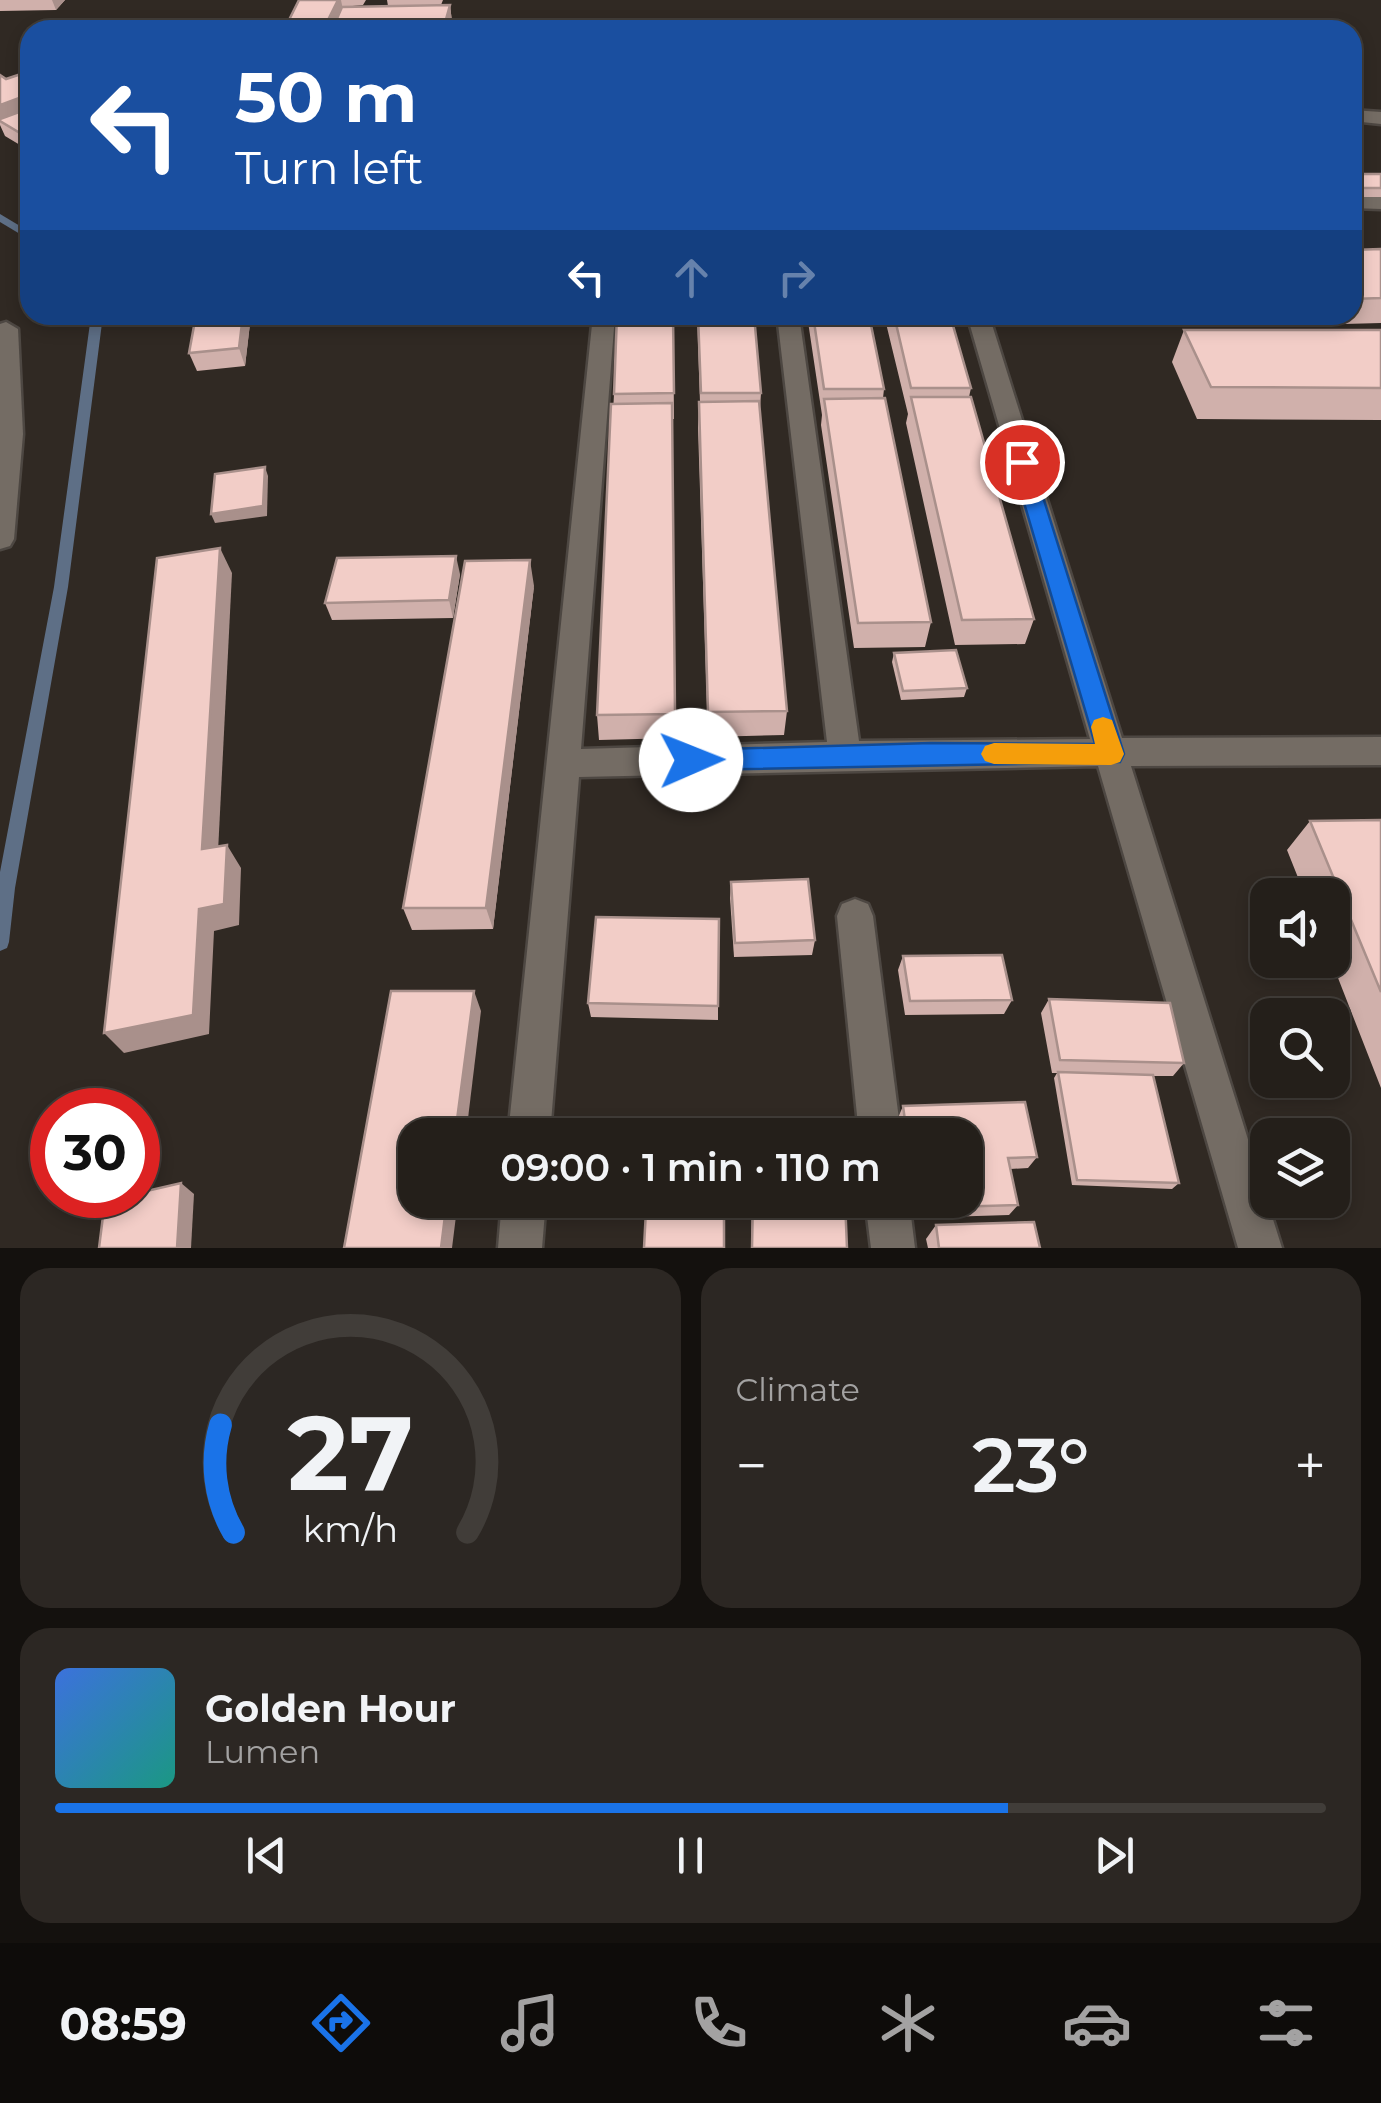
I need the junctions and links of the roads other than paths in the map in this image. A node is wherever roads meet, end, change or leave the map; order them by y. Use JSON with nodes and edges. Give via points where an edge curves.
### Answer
{"nodes":[{"id":1,"x":2,"y":325,"type":"edge"},
{"id":2,"x":603,"y":325,"type":"edge"},
{"id":3,"x":789,"y":325,"type":"edge"},
{"id":4,"x":981,"y":325,"type":"edge"},
{"id":5,"x":0,"y":540,"type":"edge"},
{"id":6,"x":1381,"y":751,"type":"edge"},
{"id":7,"x":1111,"y":754,"type":"junction"},
{"id":8,"x":845,"y":756,"type":"junction"},
{"id":9,"x":575,"y":763,"type":"dead end"},
{"id":10,"x":855,"y":916,"type":"dead end"},
{"id":11,"x":531,"y":1118,"type":"edge"},
{"id":12,"x":878,"y":1118,"type":"edge"},
{"id":13,"x":522,"y":1218,"type":"edge"},
{"id":14,"x":889,"y":1218,"type":"edge"},
{"id":15,"x":520,"y":1248,"type":"edge"},
{"id":16,"x":892,"y":1248,"type":"edge"},
{"id":17,"x":1260,"y":1248,"type":"edge"}],
"edges":[{"from":1,"to":5,"type":"street","via":[[14,400]]},
{"from":2,"to":11,"type":"street"},
{"from":3,"to":8,"type":"street"},
{"from":4,"to":7,"type":"street"},
{"from":6,"to":7,"type":"street"},
{"from":7,"to":8,"type":"street"},
{"from":7,"to":17,"type":"street"},
{"from":8,"to":9,"type":"street"},
{"from":10,"to":12,"type":"street"},
{"from":13,"to":15,"type":"street"},
{"from":14,"to":16,"type":"street"}]}
